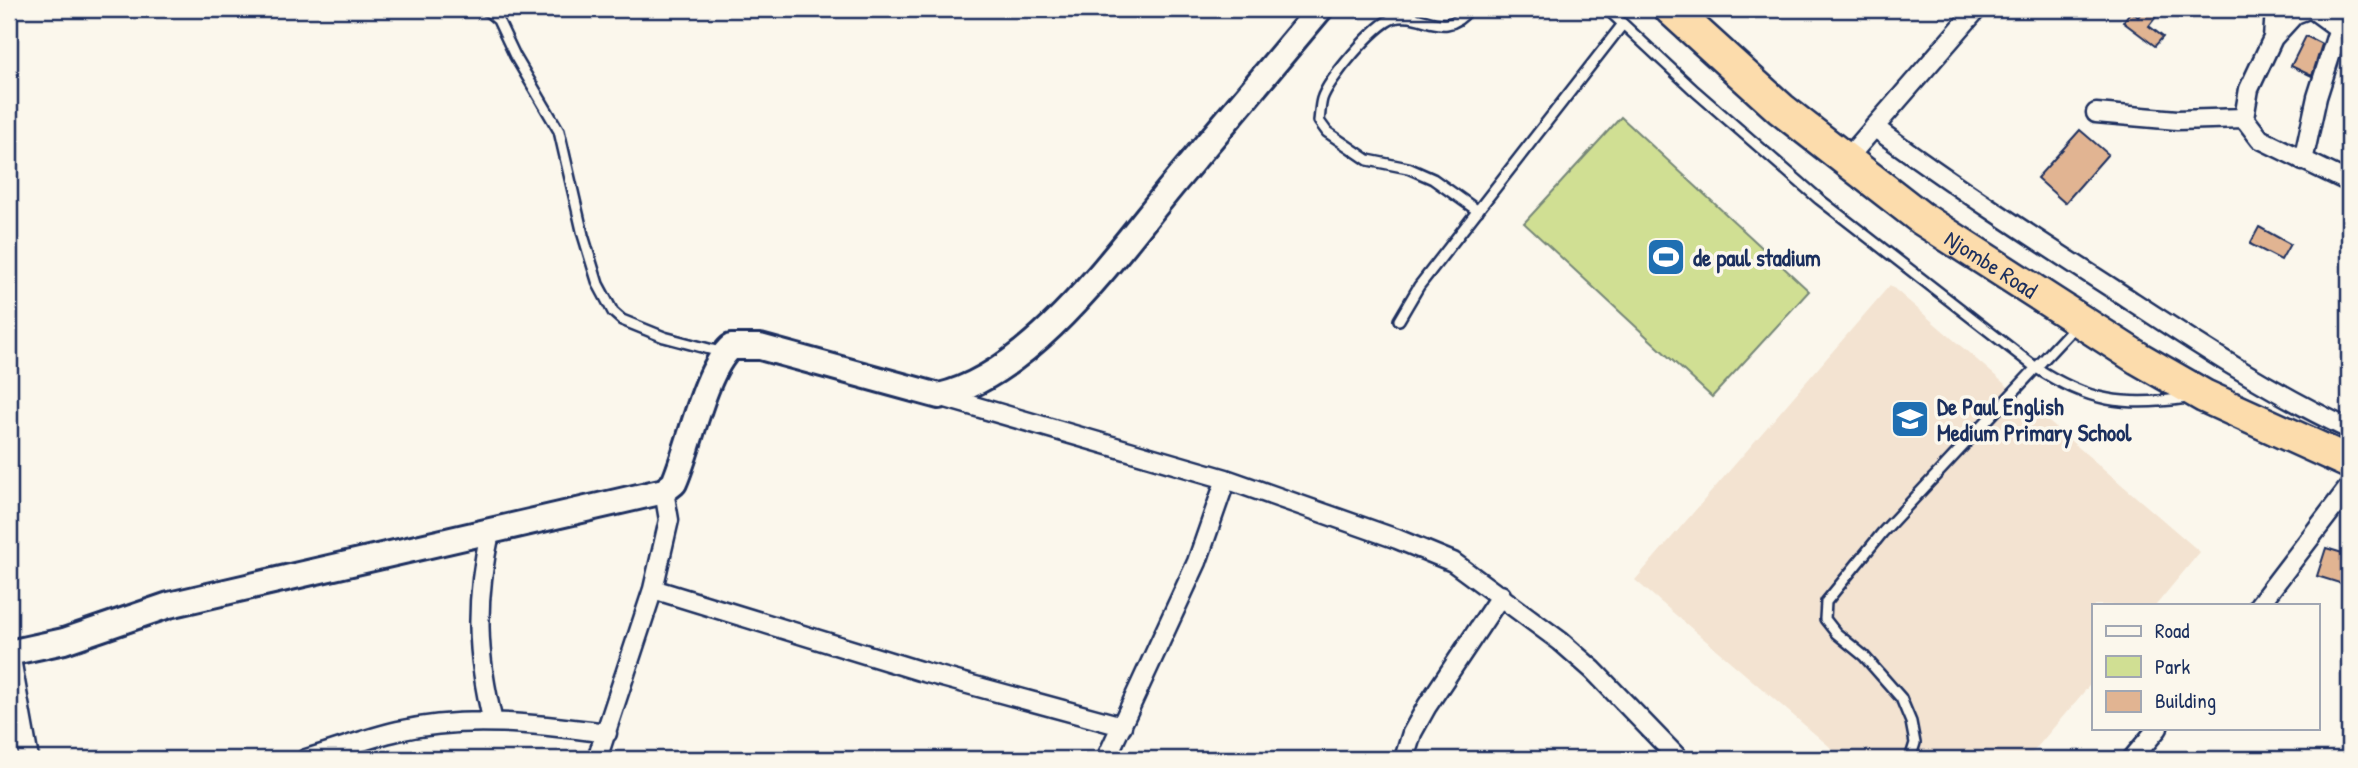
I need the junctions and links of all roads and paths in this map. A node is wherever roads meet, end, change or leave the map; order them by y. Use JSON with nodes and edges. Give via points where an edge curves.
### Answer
{"nodes":[{"id":1,"x":485,"y":9,"type":"edge"},
{"id":2,"x":1320,"y":9,"type":"edge"},
{"id":3,"x":1469,"y":9,"type":"edge"},
{"id":4,"x":1608,"y":9,"type":"edge"},
{"id":5,"x":1671,"y":9,"type":"edge"},
{"id":6,"x":1977,"y":9,"type":"edge"},
{"id":7,"x":2275,"y":9,"type":"edge"},
{"id":8,"x":2310,"y":9,"type":"edge"},
{"id":9,"x":2345,"y":9,"type":"edge"},
{"id":10,"x":1623,"y":24,"type":"junction"},
{"id":11,"x":2337,"y":28,"type":"junction"},
{"id":12,"x":2273,"y":38,"type":"junction"},
{"id":13,"x":2096,"y":113,"type":"dead end"},
{"id":14,"x":2244,"y":118,"type":"junction"},
{"id":15,"x":1874,"y":127,"type":"junction"},
{"id":16,"x":1846,"y":161,"type":"junction"},
{"id":17,"x":2303,"y":161,"type":"junction"},
{"id":18,"x":2349,"y":182,"type":"edge"},
{"id":19,"x":1478,"y":211,"type":"junction"},
{"id":20,"x":1399,"y":320,"type":"dead end"},
{"id":21,"x":2080,"y":321,"type":"junction"},
{"id":22,"x":724,"y":353,"type":"junction"},
{"id":23,"x":2035,"y":367,"type":"junction"},
{"id":24,"x":939,"y":396,"type":"junction"},
{"id":25,"x":2204,"y":396,"type":"junction"},
{"id":26,"x":2349,"y":429,"type":"edge"},
{"id":27,"x":2349,"y":462,"type":"edge"},
{"id":28,"x":1226,"y":479,"type":"junction"},
{"id":29,"x":2349,"y":487,"type":"edge"},
{"id":30,"x":664,"y":491,"type":"junction"},
{"id":31,"x":489,"y":532,"type":"junction"},
{"id":32,"x":653,"y":589,"type":"junction"},
{"id":33,"x":1501,"y":595,"type":"junction"},
{"id":34,"x":2260,"y":604,"type":"edge"},
{"id":35,"x":9,"y":653,"type":"edge"},
{"id":36,"x":493,"y":722,"type":"junction"},
{"id":37,"x":1122,"y":726,"type":"junction"},
{"id":38,"x":2156,"y":730,"type":"edge"},
{"id":39,"x":607,"y":733,"type":"junction"},
{"id":40,"x":29,"y":759,"type":"edge"},
{"id":41,"x":306,"y":759,"type":"edge"},
{"id":42,"x":597,"y":759,"type":"edge"},
{"id":43,"x":1106,"y":759,"type":"edge"},
{"id":44,"x":1406,"y":759,"type":"edge"},
{"id":45,"x":1679,"y":759,"type":"edge"},
{"id":46,"x":1910,"y":759,"type":"edge"},
{"id":47,"x":2132,"y":759,"type":"edge"}],
"edges":[{"from":1,"to":22,"type":"lane","via":[[498,20],[559,131],[583,235],[612,312],[664,337]]},
{"from":2,"to":24,"type":"street","via":[[1092,282],[1044,331],[997,371]]},
{"from":3,"to":19,"type":"lane","via":[[1460,21],[1449,24],[1395,17],[1380,25],[1331,81],[1319,121],[1327,132],[1368,160],[1433,179]]},
{"from":4,"to":10,"type":"lane"},
{"from":5,"to":16,"type":"highway","name":"Njombe Road"},
{"from":6,"to":15,"type":"street"},
{"from":7,"to":12,"type":"street"},
{"from":8,"to":11,"type":"street"},
{"from":8,"to":12,"type":"street","via":[[2295,14]]},
{"from":9,"to":11,"type":"street"},
{"from":10,"to":19,"type":"lane"},
{"from":10,"to":23,"type":"lane","via":[[1819,199]]},
{"from":11,"to":17,"type":"street"},
{"from":12,"to":14,"type":"street","via":[[2249,89]]},
{"from":13,"to":14,"type":"street","via":[[2177,120]]},
{"from":14,"to":17,"type":"street","via":[[2260,139]]},
{"from":15,"to":16,"type":"street"},
{"from":15,"to":26,"type":"street","via":[[2021,232],[2202,349],[2266,388]]},
{"from":16,"to":21,"type":"highway","name":"Njombe Road","via":[[1921,218]]},
{"from":17,"to":18,"type":"street"},
{"from":19,"to":20,"type":"lane","via":[[1419,286]]},
{"from":21,"to":23,"type":"lane"},
{"from":21,"to":25,"type":"highway","name":"Njombe Road"},
{"from":22,"to":24,"type":"street","via":[[732,347],[760,347]]},
{"from":22,"to":30,"type":"street","via":[[677,476]]},
{"from":23,"to":25,"type":"lane","via":[[2060,383],[2106,400],[2154,403]]},
{"from":23,"to":46,"type":"lane","via":[[1882,533],[1826,602],[1825,618],[1836,633],[1864,656],[1901,698],[1915,743]]},
{"from":24,"to":28,"type":"street"},
{"from":25,"to":27,"type":"highway","name":"Njombe Road"},
{"from":28,"to":33,"type":"street","via":[[1453,562]]},
{"from":28,"to":37,"type":"street","via":[[1197,562]]},
{"from":29,"to":34,"type":"street"},
{"from":30,"to":31,"type":"street"},
{"from":30,"to":32,"type":"street","via":[[669,520]]},
{"from":31,"to":35,"type":"street","via":[[169,605],[64,641]]},
{"from":31,"to":36,"type":"street","via":[[477,629]]},
{"from":32,"to":37,"type":"street","via":[[919,671]]},
{"from":32,"to":39,"type":"street"},
{"from":33,"to":44,"type":"street","via":[[1427,706],[1412,733]]},
{"from":33,"to":45,"type":"street","via":[[1593,670]]},
{"from":35,"to":40,"type":"street"},
{"from":36,"to":39,"type":"street"},
{"from":36,"to":41,"type":"street","via":[[400,730]]},
{"from":37,"to":43,"type":"street"},
{"from":38,"to":47,"type":"street"},
{"from":39,"to":42,"type":"street"}]}
